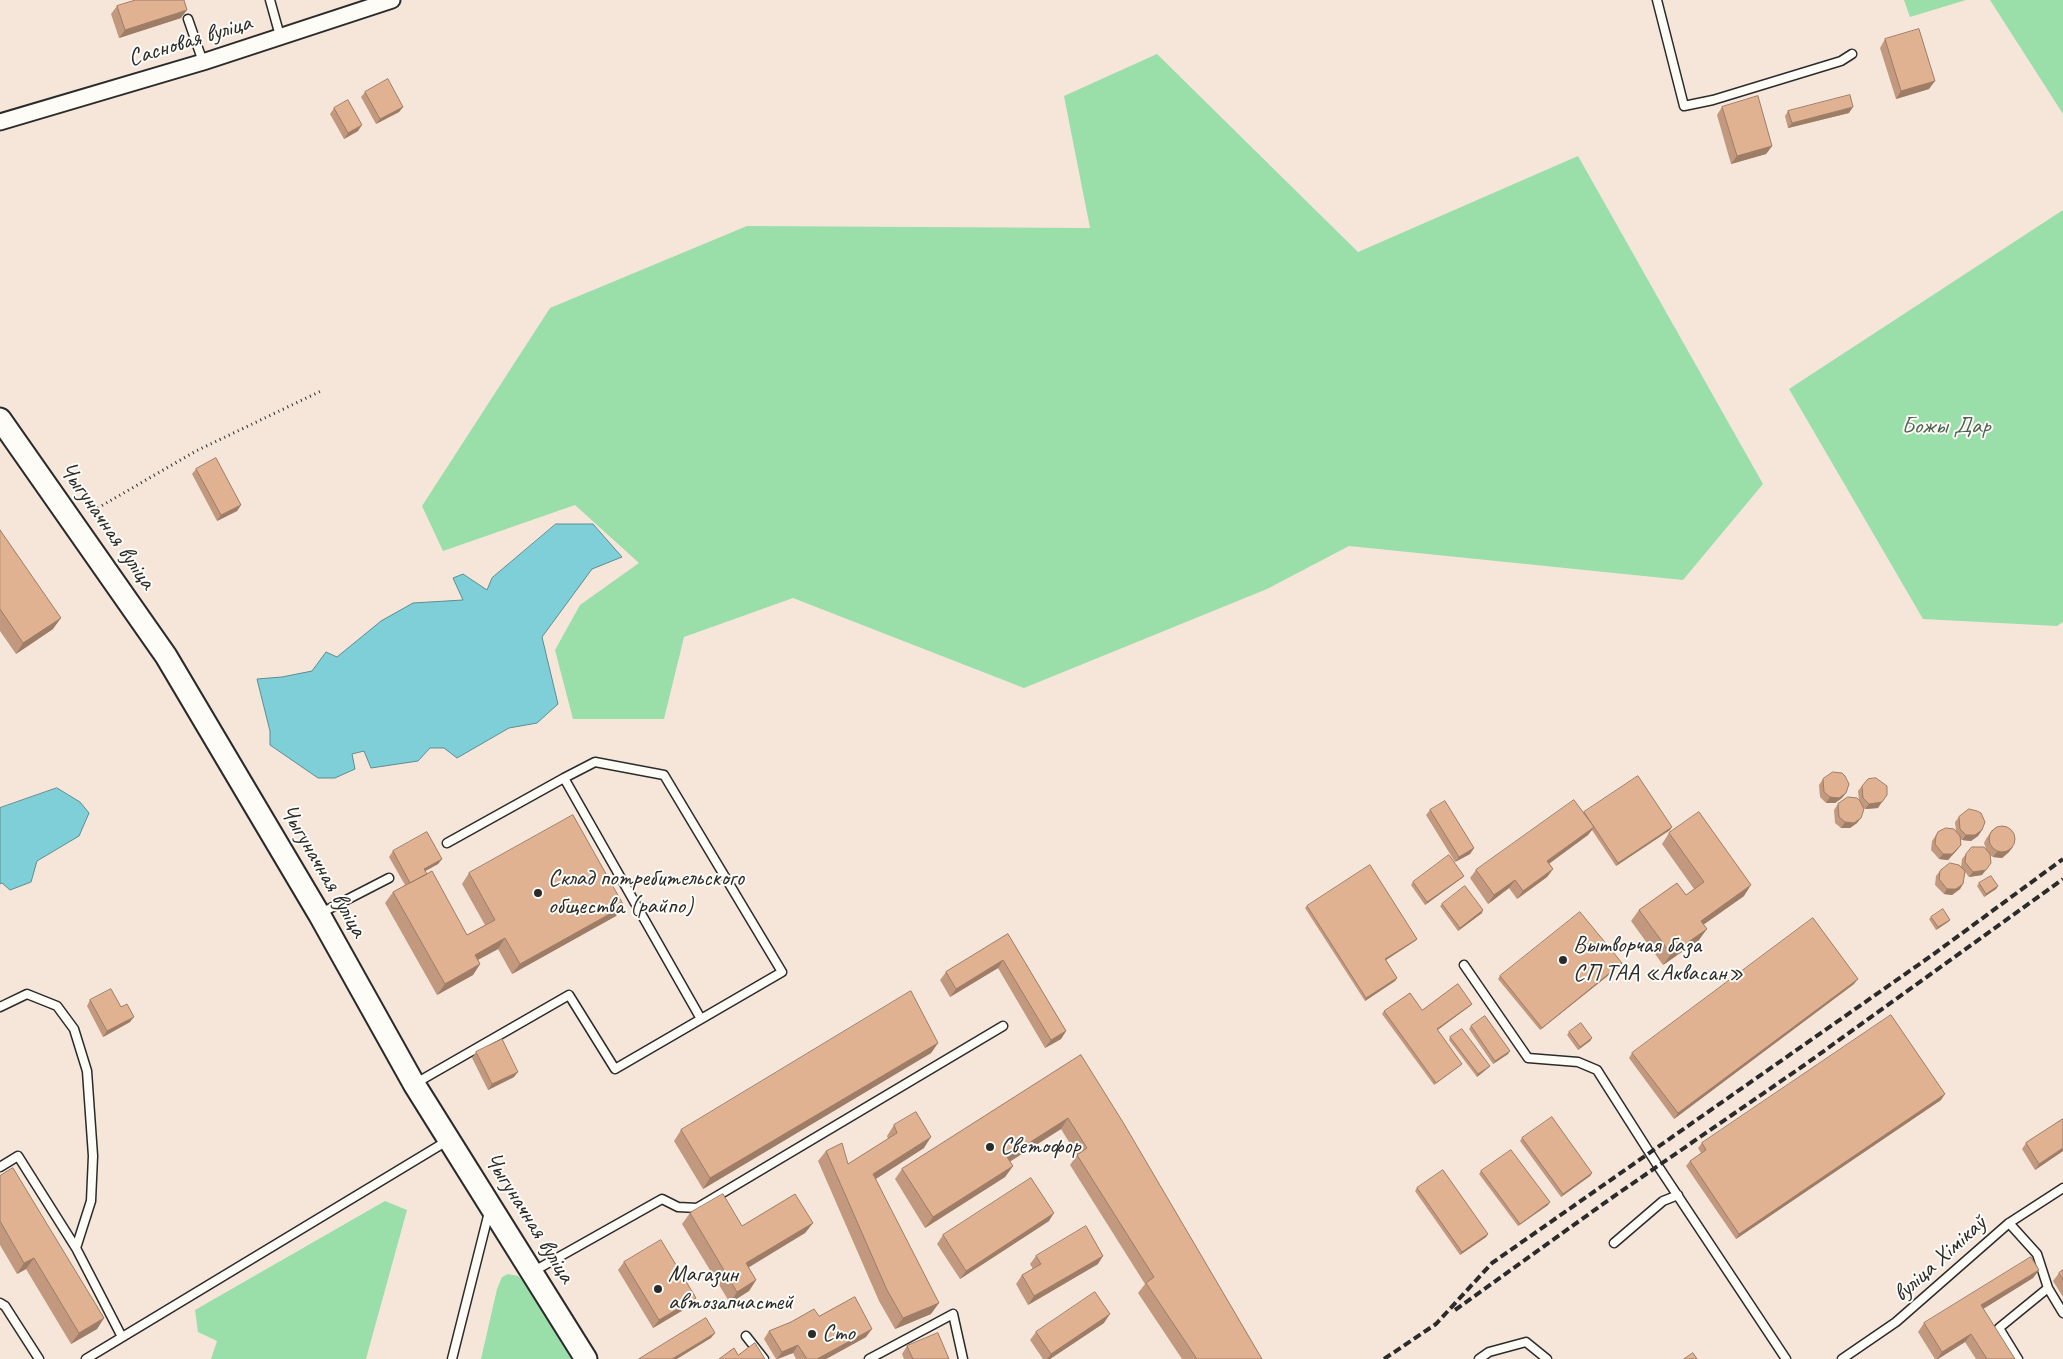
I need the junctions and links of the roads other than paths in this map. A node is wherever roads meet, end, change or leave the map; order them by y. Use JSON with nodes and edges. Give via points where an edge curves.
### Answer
{"nodes":[{"id":1,"x":270,"y":0,"type":"edge"},
{"id":2,"x":392,"y":0,"type":"edge"},
{"id":3,"x":1656,"y":0,"type":"edge"},
{"id":4,"x":188,"y":19,"type":"edge"},
{"id":5,"x":280,"y":36,"type":"junction"},
{"id":6,"x":1852,"y":54,"type":"dead end"},
{"id":7,"x":203,"y":62,"type":"junction"},
{"id":8,"x":0,"y":122,"type":"edge"},
{"id":9,"x":0,"y":419,"type":"edge"},
{"id":10,"x":564,"y":778,"type":"junction"},
{"id":11,"x":447,"y":843,"type":"dead end"},
{"id":12,"x":389,"y":878,"type":"dead end"},
{"id":13,"x":319,"y":914,"type":"junction"},
{"id":14,"x":1464,"y":965,"type":"dead end"},
{"id":15,"x":0,"y":1007,"type":"edge"},
{"id":16,"x":701,"y":1019,"type":"junction"},
{"id":17,"x":1003,"y":1026,"type":"dead end"},
{"id":18,"x":414,"y":1084,"type":"junction"},
{"id":19,"x":449,"y":1140,"type":"junction"},
{"id":20,"x":0,"y":1167,"type":"edge"},
{"id":21,"x":2063,"y":1188,"type":"edge"},
{"id":22,"x":1678,"y":1195,"type":"junction"},
{"id":23,"x":490,"y":1208,"type":"junction"},
{"id":24,"x":2009,"y":1223,"type":"junction"},
{"id":25,"x":1614,"y":1243,"type":"dead end"},
{"id":26,"x":76,"y":1248,"type":"junction"},
{"id":27,"x":532,"y":1272,"type":"junction"},
{"id":28,"x":2048,"y":1288,"type":"junction"},
{"id":29,"x":0,"y":1303,"type":"edge"},
{"id":30,"x":2063,"y":1313,"type":"edge"},
{"id":31,"x":746,"y":1336,"type":"dead end"},
{"id":32,"x":122,"y":1337,"type":"junction"},
{"id":33,"x":38,"y":1359,"type":"edge"},
{"id":34,"x":86,"y":1359,"type":"edge"},
{"id":35,"x":452,"y":1359,"type":"edge"},
{"id":36,"x":586,"y":1359,"type":"edge"},
{"id":37,"x":764,"y":1359,"type":"edge"},
{"id":38,"x":869,"y":1359,"type":"edge"},
{"id":39,"x":963,"y":1359,"type":"edge"},
{"id":40,"x":1480,"y":1359,"type":"edge"},
{"id":41,"x":1547,"y":1359,"type":"edge"},
{"id":42,"x":1786,"y":1359,"type":"edge"},
{"id":43,"x":1842,"y":1359,"type":"edge"},
{"id":44,"x":2018,"y":1359,"type":"edge"}],
"edges":[{"from":1,"to":5,"type":"lane"},
{"from":2,"to":5,"type":"street","name":"Сасновая вуліца"},
{"from":3,"to":6,"type":"lane","via":[[1684,106],[1841,61]]},
{"from":4,"to":7,"type":"lane"},
{"from":5,"to":7,"type":"street","name":"Сасновая вуліца"},
{"from":7,"to":8,"type":"street","name":"Сасновая вуліца"},
{"from":9,"to":13,"type":"street","name":"Чыгуначная вуліца","via":[[166,656]]},
{"from":10,"to":11,"type":"lane"},
{"from":10,"to":16,"type":"lane"},
{"from":10,"to":16,"type":"lane","via":[[595,762],[664,775],[782,972]]},
{"from":12,"to":13,"type":"lane"},
{"from":13,"to":18,"type":"street","name":"Чыгуначная вуліца"},
{"from":14,"to":22,"type":"lane","via":[[1528,1058],[1578,1062],[1597,1070]]},
{"from":15,"to":26,"type":"lane","via":[[27,994],[57,1006],[74,1029],[80,1046],[88,1072],[93,1156],[91,1201]]},
{"from":16,"to":18,"type":"lane","via":[[615,1069],[569,996]]},
{"from":17,"to":27,"type":"lane","via":[[697,1208],[678,1206],[662,1199]]},
{"from":18,"to":19,"type":"street","name":"Чыгуначная вуліца"},
{"from":19,"to":23,"type":"street","name":"Чыгуначная вуліца"},
{"from":19,"to":32,"type":"lane"},
{"from":20,"to":26,"type":"lane","via":[[18,1156]]},
{"from":21,"to":24,"type":"lane","name":"вуліца Хімікаў"},
{"from":22,"to":25,"type":"lane","via":[[1663,1201]]},
{"from":22,"to":42,"type":"lane"},
{"from":23,"to":27,"type":"street","name":"Чыгуначная вуліца"},
{"from":23,"to":35,"type":"lane"},
{"from":24,"to":28,"type":"lane","via":[[2038,1254]]},
{"from":24,"to":43,"type":"lane","name":"вуліца Хімікаў","via":[[1896,1322]]},
{"from":26,"to":32,"type":"lane"},
{"from":27,"to":36,"type":"street","name":"Чыгуначная вуліца"},
{"from":28,"to":30,"type":"lane"},
{"from":28,"to":44,"type":"lane","via":[[1999,1328]]},
{"from":29,"to":33,"type":"lane"},
{"from":31,"to":37,"type":"lane"},
{"from":32,"to":34,"type":"lane"},
{"from":38,"to":39,"type":"lane","via":[[953,1314]]},
{"from":40,"to":41,"type":"lane","via":[[1489,1352],[1526,1342]]}]}
